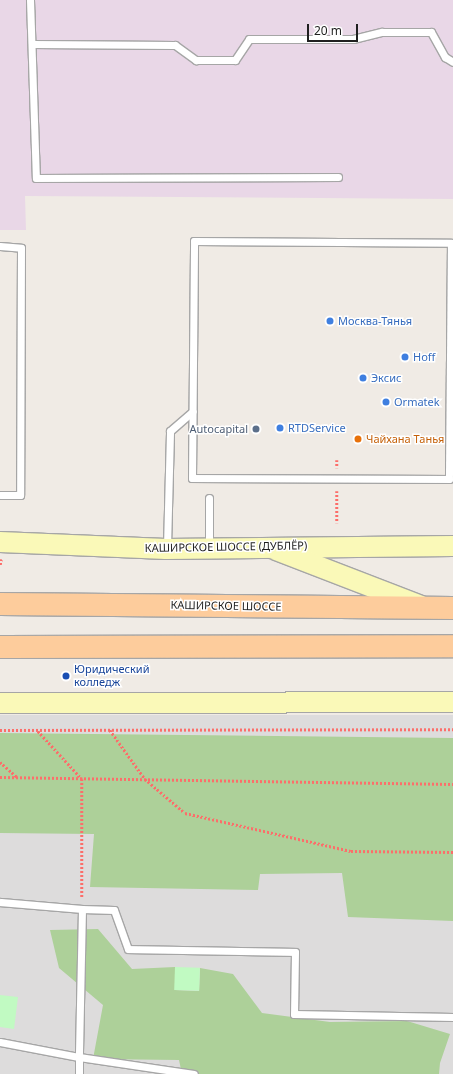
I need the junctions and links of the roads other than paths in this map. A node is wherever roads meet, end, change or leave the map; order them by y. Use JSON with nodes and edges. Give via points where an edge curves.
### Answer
{"nodes":[{"id":1,"x":30,"y":0,"type":"edge"},
{"id":2,"x":32,"y":44,"type":"junction"},
{"id":3,"x":453,"y":62,"type":"edge"},
{"id":4,"x":338,"y":177,"type":"dead end"},
{"id":5,"x":0,"y":246,"type":"edge"},
{"id":6,"x":193,"y":411,"type":"junction"},
{"id":7,"x":0,"y":495,"type":"edge"},
{"id":8,"x":209,"y":498,"type":"dead end"},
{"id":9,"x":0,"y":542,"type":"edge"},
{"id":10,"x":265,"y":546,"type":"junction"},
{"id":11,"x":453,"y":546,"type":"edge"},
{"id":12,"x":209,"y":548,"type":"junction"},
{"id":13,"x":166,"y":549,"type":"junction"},
{"id":14,"x":0,"y":604,"type":"edge"},
{"id":15,"x":425,"y":608,"type":"junction"},
{"id":16,"x":453,"y":608,"type":"edge"},
{"id":17,"x":0,"y":646,"type":"edge"},
{"id":18,"x":453,"y":646,"type":"edge"},
{"id":19,"x":453,"y":702,"type":"edge"},
{"id":20,"x":0,"y":703,"type":"edge"},
{"id":21,"x":0,"y":902,"type":"edge"},
{"id":22,"x":82,"y":908,"type":"junction"},
{"id":23,"x":453,"y":1016,"type":"edge"},
{"id":24,"x":0,"y":1042,"type":"edge"},
{"id":25,"x":79,"y":1057,"type":"junction"},
{"id":26,"x":139,"y":1066,"type":"junction"},
{"id":27,"x":79,"y":1074,"type":"edge"},
{"id":28,"x":139,"y":1074,"type":"edge"},
{"id":29,"x":194,"y":1074,"type":"edge"}],
"edges":[{"from":1,"to":2,"type":"lane"},
{"from":2,"to":3,"type":"lane","via":[[175,45],[196,60],[235,60],[249,39],[353,39],[382,32],[431,32],[445,57]]},
{"from":2,"to":4,"type":"lane","via":[[36,178]]},
{"from":5,"to":7,"type":"lane","via":[[21,248],[20,495]]},
{"from":6,"to":6,"type":"lane","via":[[192,478],[449,479],[451,243],[194,241]]},
{"from":6,"to":13,"type":"lane","via":[[170,431]]},
{"from":8,"to":12,"type":"lane"},
{"from":9,"to":13,"type":"main road","name":"КАШИРСКОЕ ШОССЕ (ДУБЛЁР)"},
{"from":10,"to":11,"type":"main road","name":"КАШИРСКОЕ ШОССЕ (ДУБЛЁР)"},
{"from":10,"to":12,"type":"main road","name":"КАШИРСКОЕ ШОССЕ (ДУБЛЁР)"},
{"from":10,"to":15,"type":"main road"},
{"from":12,"to":13,"type":"main road","name":"КАШИРСКОЕ ШОССЕ (ДУБЛЁР)"},
{"from":14,"to":15,"type":"main road","name":"КАШИРСКОЕ ШОССЕ"},
{"from":15,"to":16,"type":"main road","name":"КАШИРСКОЕ ШОССЕ"},
{"from":17,"to":18,"type":"main road"},
{"from":19,"to":20,"type":"main road"},
{"from":21,"to":22,"type":"lane"},
{"from":22,"to":23,"type":"lane","via":[[114,910],[128,949],[295,952],[294,1014]]},
{"from":22,"to":25,"type":"lane"},
{"from":24,"to":25,"type":"lane"},
{"from":25,"to":26,"type":"lane"},
{"from":25,"to":27,"type":"lane"},
{"from":26,"to":28,"type":"lane"},
{"from":26,"to":29,"type":"lane"}]}
